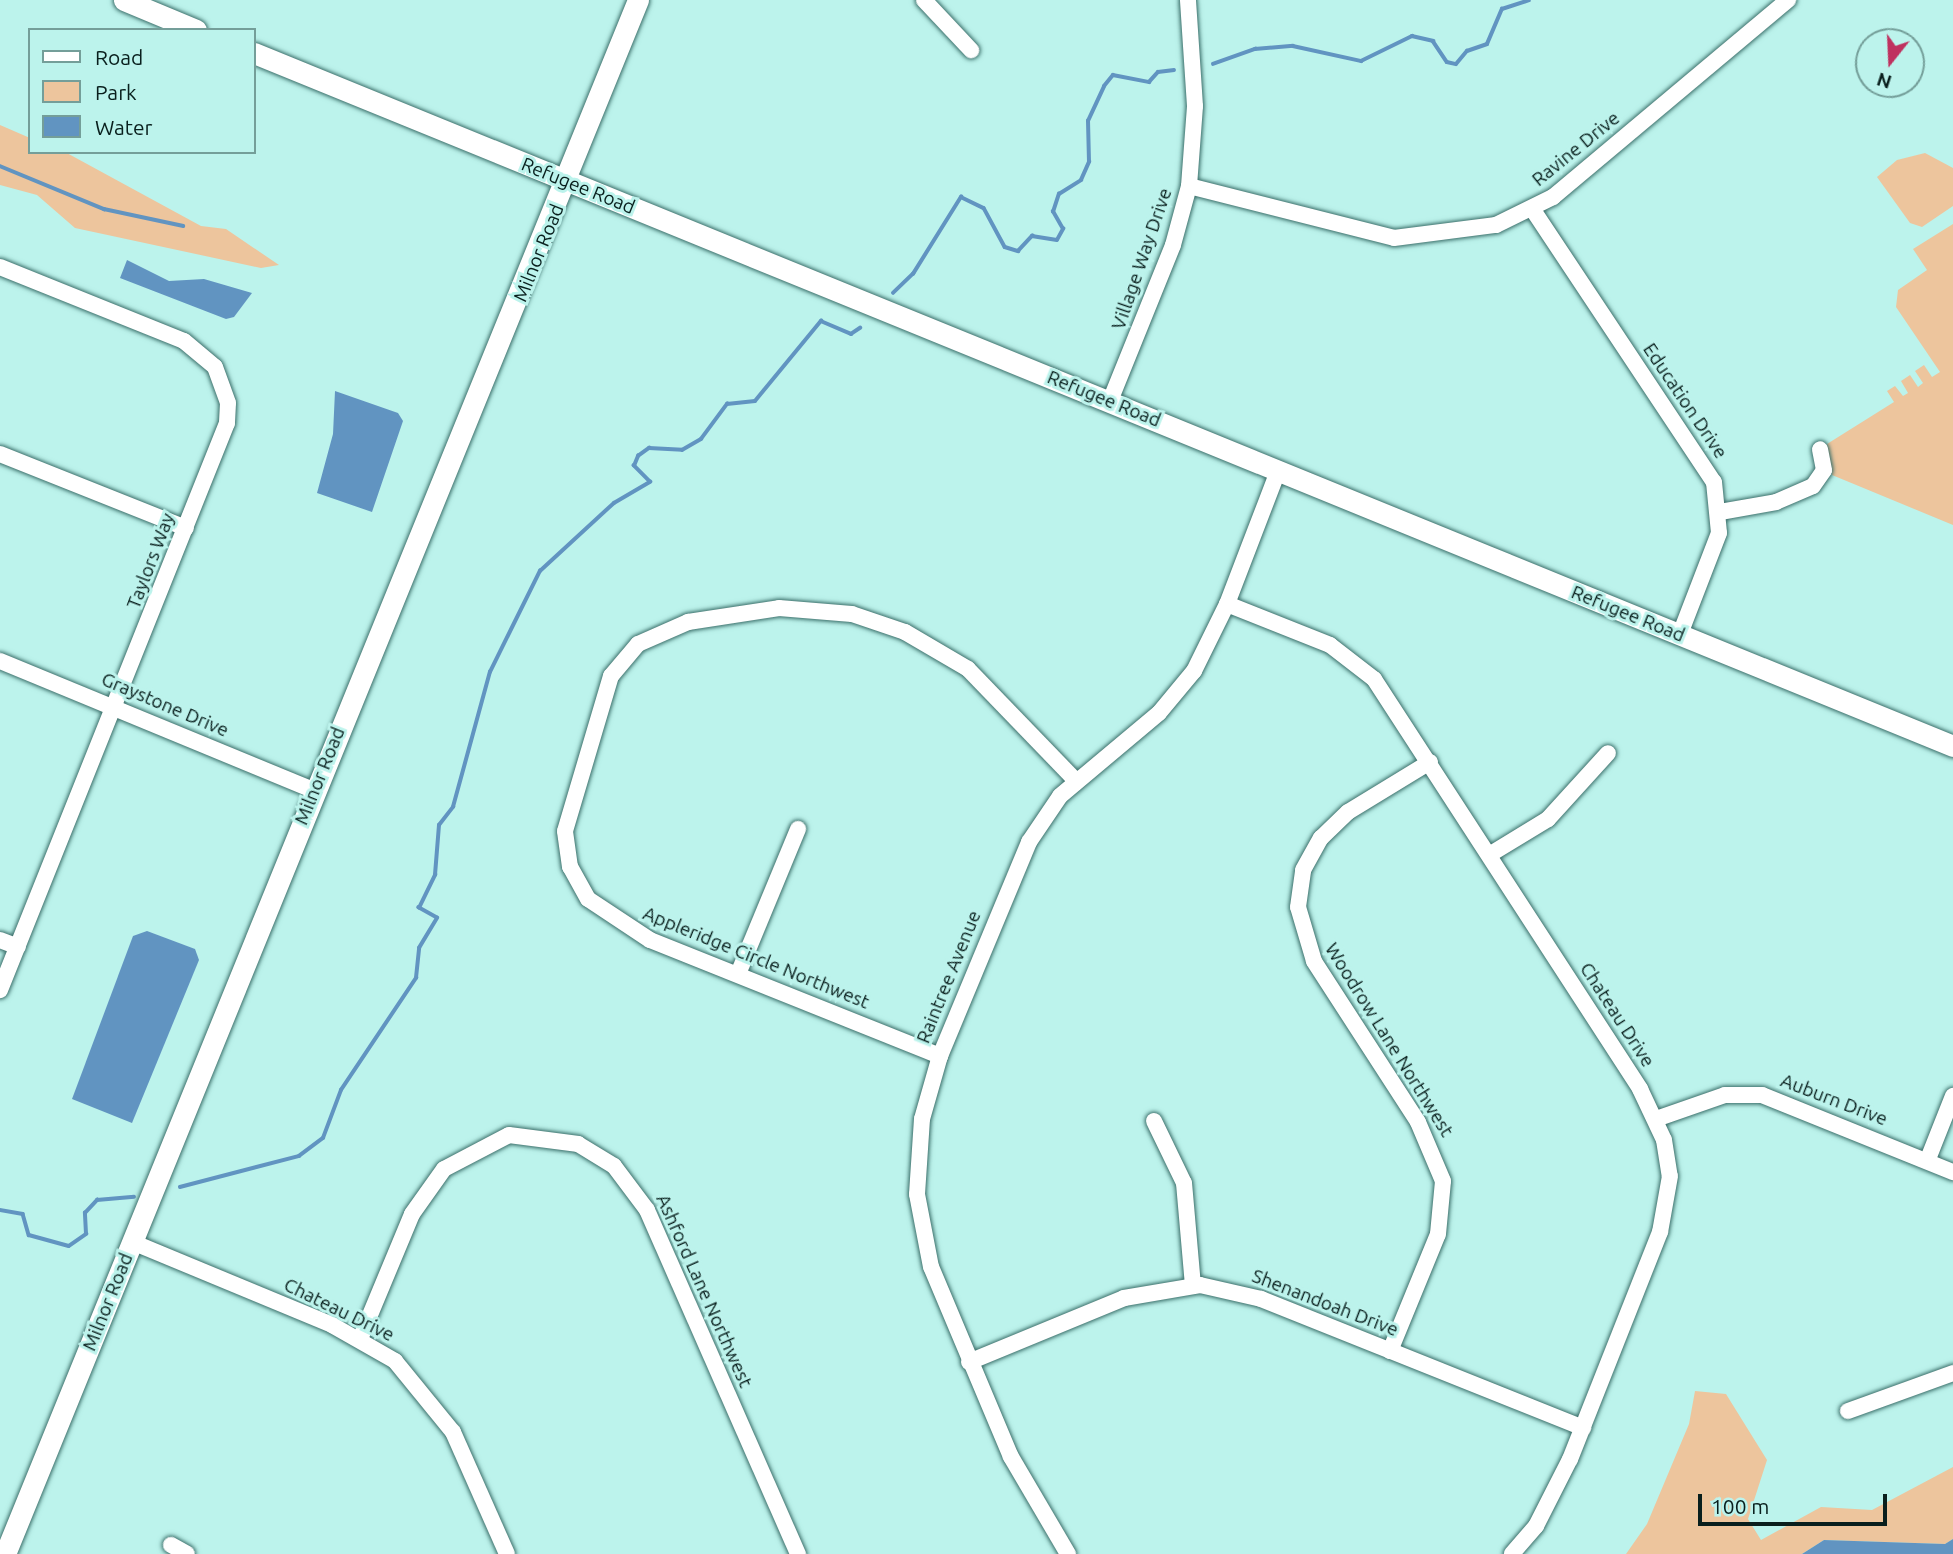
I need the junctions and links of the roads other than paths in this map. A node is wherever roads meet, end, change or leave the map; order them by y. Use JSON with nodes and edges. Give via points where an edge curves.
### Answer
{"nodes":[{"id":1,"x":124,"y":0,"type":"edge"},
{"id":2,"x":638,"y":0,"type":"edge"},
{"id":3,"x":924,"y":0,"type":"edge"},
{"id":4,"x":1188,"y":0,"type":"edge"},
{"id":5,"x":1788,"y":0,"type":"edge"},
{"id":6,"x":191,"y":28,"type":"edge"},
{"id":7,"x":971,"y":50,"type":"dead end"},
{"id":8,"x":256,"y":55,"type":"edge"},
{"id":9,"x":568,"y":182,"type":"junction"},
{"id":10,"x":1189,"y":186,"type":"junction"},
{"id":11,"x":1533,"y":210,"type":"junction"},
{"id":12,"x":0,"y":267,"type":"edge"},
{"id":13,"x":1110,"y":401,"type":"junction"},
{"id":14,"x":1820,"y":449,"type":"dead end"},
{"id":15,"x":0,"y":454,"type":"edge"},
{"id":16,"x":1278,"y":471,"type":"junction"},
{"id":17,"x":1720,"y":512,"type":"junction"},
{"id":18,"x":186,"y":528,"type":"junction"},
{"id":19,"x":1227,"y":604,"type":"junction"},
{"id":20,"x":1680,"y":634,"type":"junction"},
{"id":21,"x":0,"y":661,"type":"edge"},
{"id":22,"x":116,"y":708,"type":"junction"},
{"id":23,"x":1953,"y":746,"type":"edge"},
{"id":24,"x":1608,"y":753,"type":"dead end"},
{"id":25,"x":1430,"y":762,"type":"junction"},
{"id":26,"x":1076,"y":781,"type":"junction"},
{"id":27,"x":313,"y":790,"type":"junction"},
{"id":28,"x":798,"y":829,"type":"dead end"},
{"id":29,"x":1489,"y":855,"type":"junction"},
{"id":30,"x":0,"y":940,"type":"edge"},
{"id":31,"x":18,"y":947,"type":"junction"},
{"id":32,"x":738,"y":974,"type":"junction"},
{"id":33,"x":0,"y":990,"type":"edge"},
{"id":34,"x":940,"y":1056,"type":"junction"},
{"id":35,"x":1953,"y":1096,"type":"edge"},
{"id":36,"x":1656,"y":1119,"type":"junction"},
{"id":37,"x":1154,"y":1121,"type":"dead end"},
{"id":38,"x":1928,"y":1158,"type":"junction"},
{"id":39,"x":1953,"y":1172,"type":"edge"},
{"id":40,"x":132,"y":1242,"type":"junction"},
{"id":41,"x":1193,"y":1285,"type":"junction"},
{"id":42,"x":360,"y":1339,"type":"junction"},
{"id":43,"x":1390,"y":1351,"type":"junction"},
{"id":44,"x":969,"y":1362,"type":"junction"},
{"id":45,"x":1953,"y":1373,"type":"edge"},
{"id":46,"x":1847,"y":1411,"type":"dead end"},
{"id":47,"x":1583,"y":1428,"type":"junction"},
{"id":48,"x":172,"y":1545,"type":"dead end"},
{"id":49,"x":5,"y":1554,"type":"edge"},
{"id":50,"x":187,"y":1554,"type":"edge"},
{"id":51,"x":507,"y":1554,"type":"edge"},
{"id":52,"x":798,"y":1554,"type":"edge"},
{"id":53,"x":1068,"y":1554,"type":"edge"},
{"id":54,"x":1511,"y":1554,"type":"edge"}],
"edges":[{"from":1,"to":6,"type":"main road"},
{"from":2,"to":9,"type":"main road","name":"Milnor Road"},
{"from":3,"to":7,"type":"street"},
{"from":4,"to":10,"type":"street","name":"Village Way Drive","via":[[1195,106]]},
{"from":5,"to":11,"type":"street","name":"Ravine Drive"},
{"from":8,"to":9,"type":"main road","name":"Refugee Road"},
{"from":9,"to":13,"type":"main road","name":"Refugee Road"},
{"from":9,"to":27,"type":"main road","name":"Milnor Road"},
{"from":10,"to":11,"type":"street","name":"Ravine Drive","via":[[1394,238],[1478,230]]},
{"from":10,"to":13,"type":"street","name":"Village Way Drive","via":[[1173,245]]},
{"from":11,"to":17,"type":"street","name":"Education Drive","via":[[1706,466]]},
{"from":12,"to":18,"type":"street","name":"Taylors Way","via":[[184,341],[215,367],[225,385],[227,423]]},
{"from":13,"to":16,"type":"main road","name":"Refugee Road"},
{"from":14,"to":17,"type":"street","via":[[1824,470],[1812,486],[1776,502]]},
{"from":15,"to":18,"type":"street"},
{"from":16,"to":19,"type":"street","name":"Raintree Avenue"},
{"from":16,"to":20,"type":"main road","name":"Refugee Road"},
{"from":17,"to":20,"type":"street","name":"Education Drive","via":[[1710,565]]},
{"from":18,"to":22,"type":"street","name":"Taylors Way"},
{"from":19,"to":25,"type":"street","name":"Chateau Drive","via":[[1347,654],[1374,680]]},
{"from":19,"to":26,"type":"street","name":"Raintree Avenue","via":[[1173,699]]},
{"from":20,"to":23,"type":"main road","name":"Refugee Road"},
{"from":21,"to":22,"type":"street","name":"Graystone Drive"},
{"from":22,"to":27,"type":"street","name":"Graystone Drive"},
{"from":22,"to":31,"type":"street","name":"Taylors Way"},
{"from":24,"to":29,"type":"street","via":[[1548,819]]},
{"from":25,"to":29,"type":"street","name":"Chateau Drive"},
{"from":25,"to":43,"type":"street","name":"Woodrow Lane Northwest","via":[[1334,824],[1303,870],[1298,907],[1314,961],[1418,1122],[1443,1181],[1438,1234]]},
{"from":26,"to":32,"type":"street","name":"Appleridge Circle Northwest","via":[[975,675],[887,625],[834,611],[779,608],[688,622],[651,635],[624,657],[599,705],[568,813],[570,867],[589,899],[617,923]]},
{"from":26,"to":34,"type":"street","name":"Raintree Avenue","via":[[1028,842]]},
{"from":27,"to":40,"type":"main road","name":"Milnor Road"},
{"from":28,"to":32,"type":"street"},
{"from":29,"to":36,"type":"street","name":"Chateau Drive"},
{"from":30,"to":31,"type":"street"},
{"from":31,"to":33,"type":"street","name":"Taylors Way"},
{"from":32,"to":34,"type":"street","name":"Appleridge Circle Northwest"},
{"from":34,"to":44,"type":"street","name":"Raintree Avenue","via":[[922,1119],[919,1212],[934,1276]]},
{"from":35,"to":38,"type":"street"},
{"from":36,"to":38,"type":"street","name":"Auburn Drive","via":[[1725,1095],[1762,1095]]},
{"from":36,"to":47,"type":"street","name":"Chateau Drive","via":[[1668,1158],[1665,1213]]},
{"from":37,"to":41,"type":"street","via":[[1184,1183]]},
{"from":38,"to":39,"type":"street","name":"Auburn Drive"},
{"from":40,"to":42,"type":"street","name":"Chateau Drive"},
{"from":40,"to":49,"type":"main road","name":"Milnor Road"},
{"from":41,"to":43,"type":"street","name":"Shenandoah Drive","via":[[1261,1299]]},
{"from":41,"to":44,"type":"street","name":"Shenandoah Drive","via":[[1124,1298]]},
{"from":42,"to":51,"type":"street","name":"Chateau Drive","via":[[395,1361],[436,1403]]},
{"from":42,"to":52,"type":"street","name":"Ashford Lane Northwest","via":[[412,1214],[444,1169],[509,1135],[547,1135],[588,1149],[627,1179],[647,1210]]},
{"from":43,"to":47,"type":"street","name":"Shenandoah Drive"},
{"from":44,"to":53,"type":"street","name":"Raintree Avenue","via":[[1011,1457]]},
{"from":45,"to":46,"type":"street"},
{"from":47,"to":54,"type":"street","name":"Chateau Drive","via":[[1536,1526]]},
{"from":48,"to":50,"type":"street"}]}
